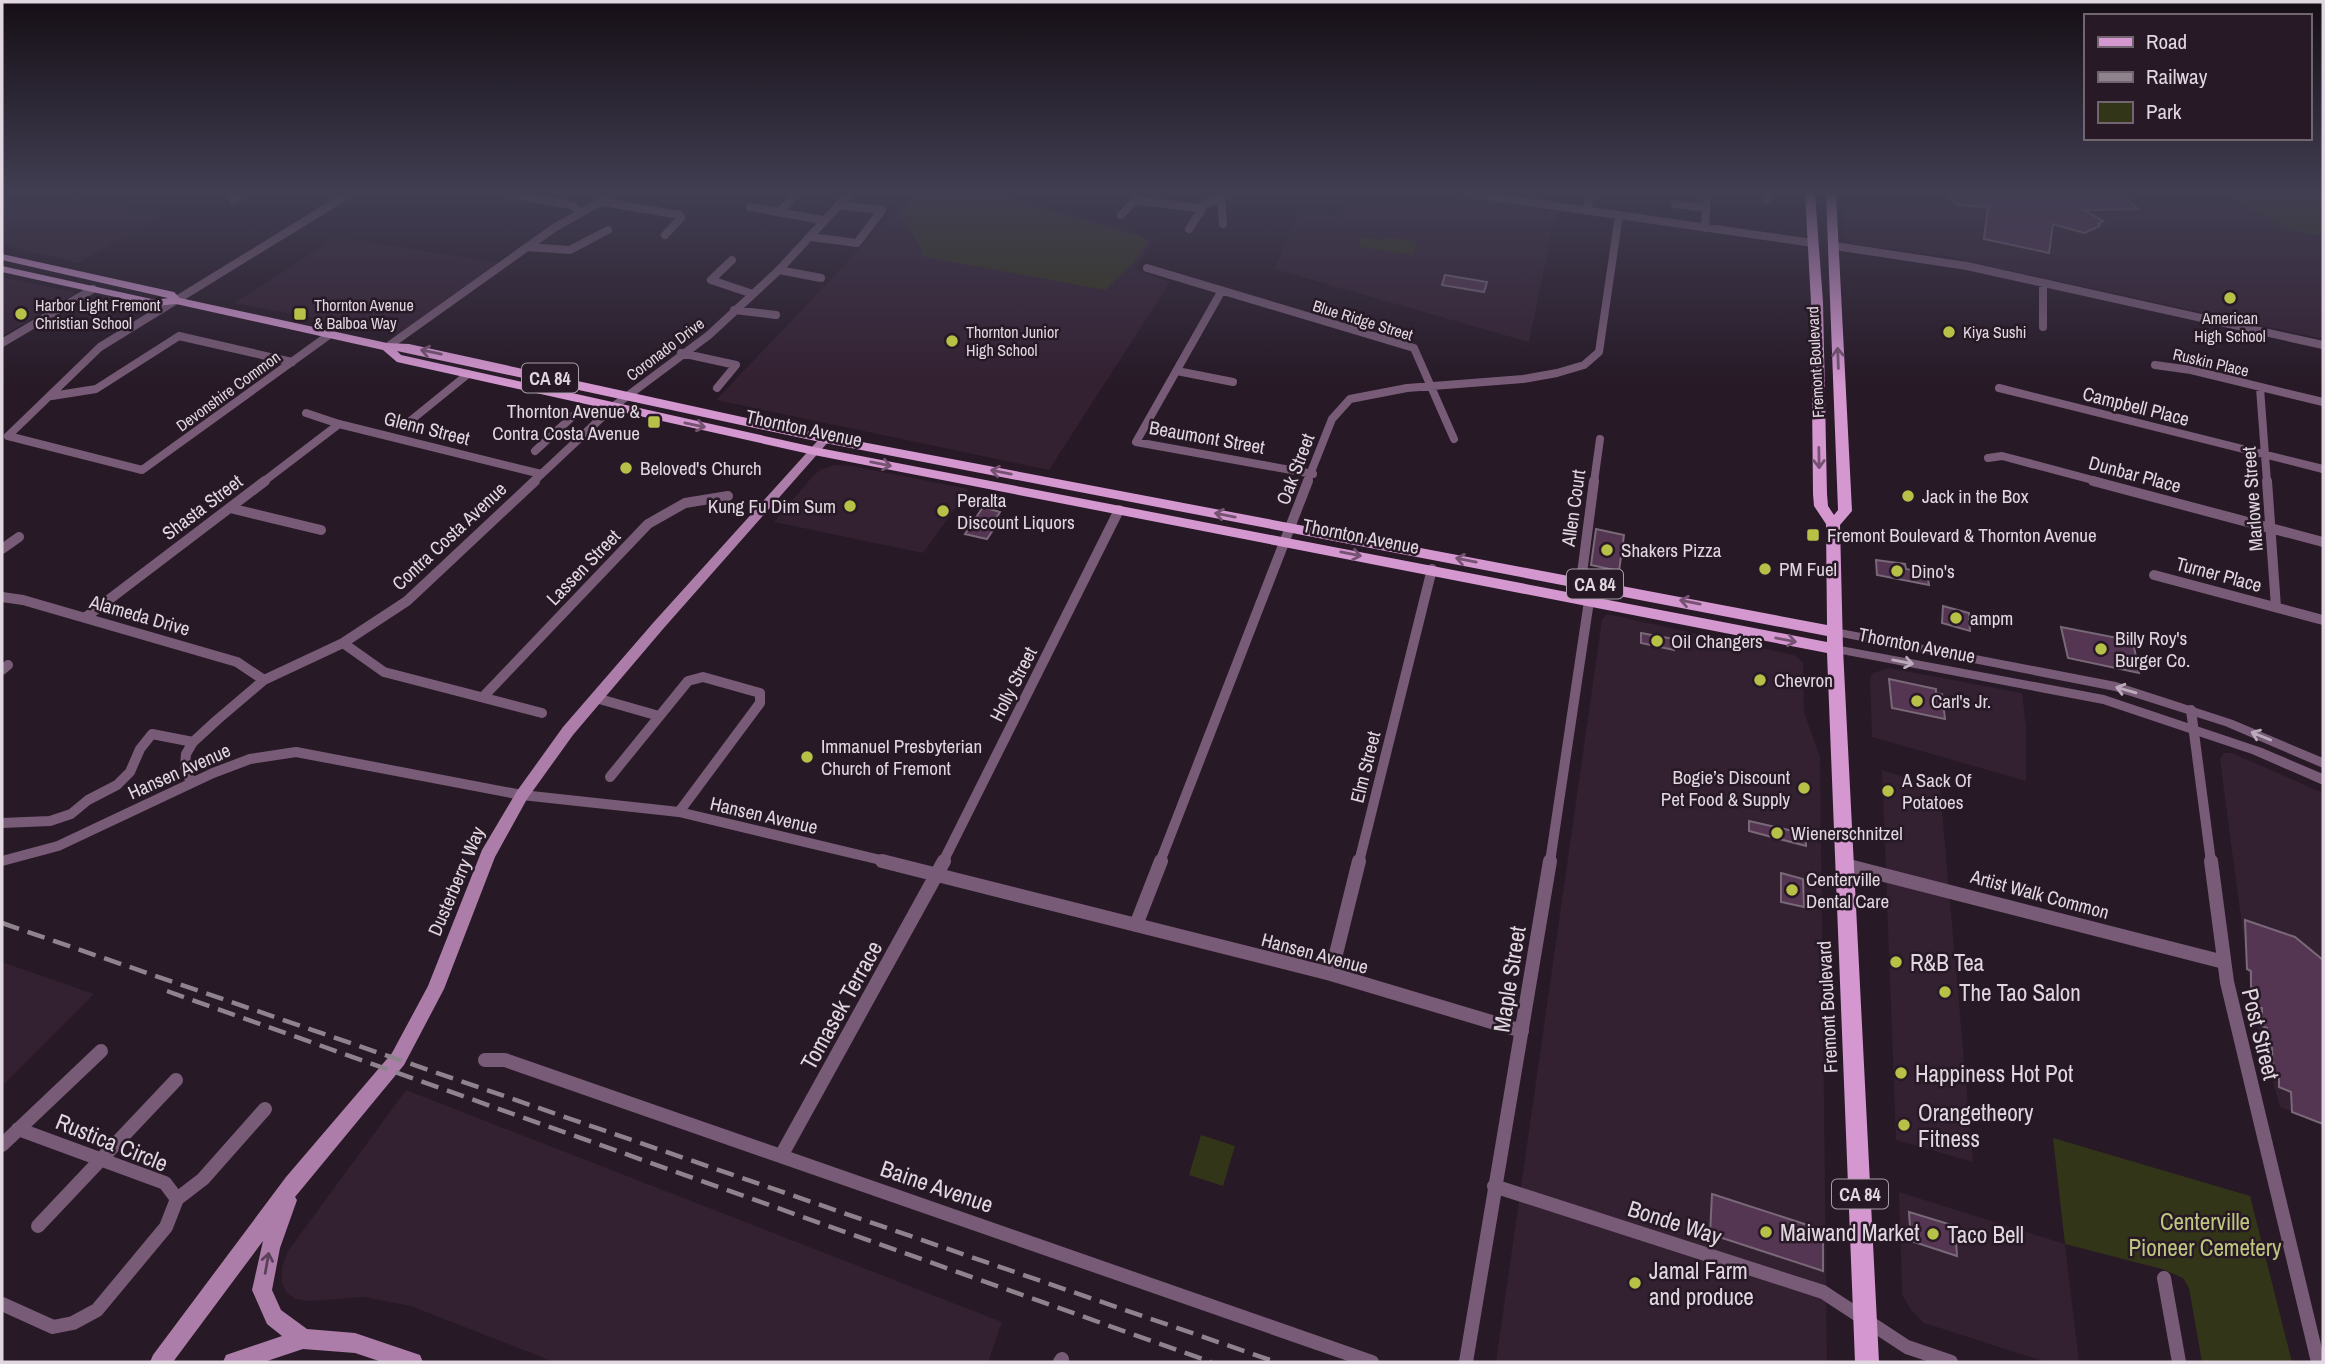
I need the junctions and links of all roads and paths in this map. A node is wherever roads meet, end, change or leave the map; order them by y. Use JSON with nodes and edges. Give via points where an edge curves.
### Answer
{"nodes":[{"id":1,"x":5,"y":258,"type":"edge"},
{"id":2,"x":246,"y":258,"type":"edge"},
{"id":3,"x":512,"y":258,"type":"edge"},
{"id":4,"x":791,"y":258,"type":"edge"},
{"id":5,"x":1613,"y":258,"type":"edge"},
{"id":6,"x":1814,"y":258,"type":"edge"},
{"id":7,"x":1835,"y":258,"type":"edge"},
{"id":8,"x":1917,"y":258,"type":"edge"},
{"id":9,"x":732,"y":260,"type":"dead end"},
{"id":10,"x":1147,"y":268,"type":"dead end"},
{"id":11,"x":2,"y":269,"type":"edge"},
{"id":12,"x":779,"y":270,"type":"junction"},
{"id":13,"x":821,"y":278,"type":"dead end"},
{"id":14,"x":2043,"y":283,"type":"junction"},
{"id":15,"x":93,"y":289,"type":"junction"},
{"id":16,"x":1221,"y":292,"type":"junction"},
{"id":17,"x":753,"y":294,"type":"junction"},
{"id":18,"x":176,"y":301,"type":"junction"},
{"id":19,"x":734,"y":310,"type":"junction"},
{"id":20,"x":776,"y":316,"type":"dead end"},
{"id":21,"x":2043,"y":327,"type":"dead end"},
{"id":22,"x":329,"y":335,"type":"junction"},
{"id":23,"x":2,"y":342,"type":"edge"},
{"id":24,"x":2323,"y":345,"type":"edge"},
{"id":25,"x":387,"y":347,"type":"junction"},
{"id":26,"x":681,"y":353,"type":"junction"},
{"id":27,"x":292,"y":362,"type":"junction"},
{"id":28,"x":2155,"y":365,"type":"dead end"},
{"id":29,"x":1177,"y":371,"type":"junction"},
{"id":30,"x":468,"y":374,"type":"junction"},
{"id":31,"x":1233,"y":382,"type":"dead end"},
{"id":32,"x":1430,"y":384,"type":"junction"},
{"id":33,"x":717,"y":388,"type":"dead end"},
{"id":34,"x":1999,"y":388,"type":"dead end"},
{"id":35,"x":2260,"y":388,"type":"junction"},
{"id":36,"x":627,"y":395,"type":"junction"},
{"id":37,"x":52,"y":396,"type":"junction"},
{"id":38,"x":2323,"y":402,"type":"edge"},
{"id":39,"x":614,"y":406,"type":"junction"},
{"id":40,"x":306,"y":413,"type":"dead end"},
{"id":41,"x":573,"y":416,"type":"dead end"},
{"id":42,"x":339,"y":424,"type":"junction"},
{"id":43,"x":404,"y":426,"type":"dead end"},
{"id":44,"x":556,"y":431,"type":"junction"},
{"id":45,"x":583,"y":437,"type":"junction"},
{"id":46,"x":825,"y":439,"type":"junction"},
{"id":47,"x":1454,"y":439,"type":"dead end"},
{"id":48,"x":1600,"y":439,"type":"dead end"},
{"id":49,"x":535,"y":451,"type":"dead end"},
{"id":50,"x":814,"y":451,"type":"junction"},
{"id":51,"x":2266,"y":455,"type":"junction"},
{"id":52,"x":1987,"y":458,"type":"dead end"},
{"id":53,"x":2323,"y":469,"type":"edge"},
{"id":54,"x":541,"y":474,"type":"junction"},
{"id":55,"x":1313,"y":474,"type":"junction"},
{"id":56,"x":728,"y":496,"type":"dead end"},
{"id":57,"x":230,"y":508,"type":"junction"},
{"id":58,"x":1119,"y":510,"type":"junction"},
{"id":59,"x":1833,"y":524,"type":"junction"},
{"id":60,"x":2272,"y":529,"type":"junction"},
{"id":61,"x":321,"y":530,"type":"dead end"},
{"id":62,"x":1288,"y":534,"type":"junction"},
{"id":63,"x":19,"y":537,"type":"dead end"},
{"id":64,"x":2323,"y":542,"type":"edge"},
{"id":65,"x":2,"y":549,"type":"edge"},
{"id":66,"x":1432,"y":569,"type":"junction"},
{"id":67,"x":2154,"y":575,"type":"dead end"},
{"id":68,"x":1581,"y":581,"type":"junction"},
{"id":69,"x":2,"y":597,"type":"edge"},
{"id":70,"x":1589,"y":601,"type":"junction"},
{"id":71,"x":2276,"y":607,"type":"junction"},
{"id":72,"x":86,"y":617,"type":"junction"},
{"id":73,"x":2323,"y":620,"type":"edge"},
{"id":74,"x":1836,"y":632,"type":"junction"},
{"id":75,"x":343,"y":643,"type":"junction"},
{"id":76,"x":1835,"y":649,"type":"junction"},
{"id":77,"x":264,"y":680,"type":"junction"},
{"id":78,"x":483,"y":697,"type":"junction"},
{"id":79,"x":596,"y":698,"type":"junction"},
{"id":80,"x":2191,"y":710,"type":"junction"},
{"id":81,"x":542,"y":713,"type":"dead end"},
{"id":82,"x":659,"y":716,"type":"junction"},
{"id":83,"x":2193,"y":728,"type":"junction"},
{"id":84,"x":193,"y":742,"type":"junction"},
{"id":85,"x":2323,"y":763,"type":"edge"},
{"id":86,"x":610,"y":777,"type":"dead end"},
{"id":87,"x":2323,"y":780,"type":"edge"},
{"id":88,"x":191,"y":783,"type":"junction"},
{"id":89,"x":522,"y":795,"type":"junction"},
{"id":90,"x":679,"y":812,"type":"junction"},
{"id":91,"x":2,"y":823,"type":"edge"},
{"id":92,"x":2,"y":861,"type":"edge"},
{"id":93,"x":1845,"y":865,"type":"junction"},
{"id":94,"x":937,"y":874,"type":"junction"},
{"id":95,"x":1136,"y":925,"type":"junction"},
{"id":96,"x":2224,"y":962,"type":"junction"},
{"id":97,"x":1331,"y":974,"type":"junction"},
{"id":98,"x":1522,"y":1031,"type":"junction"},
{"id":99,"x":101,"y":1051,"type":"dead end"},
{"id":100,"x":485,"y":1060,"type":"dead end"},
{"id":101,"x":176,"y":1080,"type":"dead end"},
{"id":102,"x":265,"y":1109,"type":"dead end"},
{"id":103,"x":18,"y":1129,"type":"junction"},
{"id":104,"x":2,"y":1144,"type":"edge"},
{"id":105,"x":781,"y":1156,"type":"junction"},
{"id":106,"x":102,"y":1161,"type":"junction"},
{"id":107,"x":293,"y":1184,"type":"junction"},
{"id":108,"x":1494,"y":1186,"type":"junction"},
{"id":109,"x":177,"y":1199,"type":"junction"},
{"id":110,"x":38,"y":1226,"type":"dead end"},
{"id":111,"x":2164,"y":1278,"type":"dead end"},
{"id":112,"x":2,"y":1304,"type":"edge"},
{"id":113,"x":1866,"y":1322,"type":"junction"},
{"id":114,"x":303,"y":1339,"type":"junction"},
{"id":115,"x":160,"y":1362,"type":"edge"},
{"id":116,"x":233,"y":1362,"type":"edge"},
{"id":117,"x":412,"y":1362,"type":"edge"},
{"id":118,"x":1372,"y":1362,"type":"edge"},
{"id":119,"x":1466,"y":1362,"type":"edge"},
{"id":120,"x":1867,"y":1362,"type":"edge"},
{"id":121,"x":1951,"y":1362,"type":"edge"},
{"id":122,"x":2179,"y":1362,"type":"edge"},
{"id":123,"x":2318,"y":1362,"type":"edge"}],
"edges":[{"from":1,"to":18,"type":"main road","name":"Thornton Avenue","number":"CA 84","via":[[170,294]]},
{"from":2,"to":18,"type":"street"},
{"from":3,"to":25,"type":"street"},
{"from":4,"to":12,"type":"street","name":"Coronado Drive"},
{"from":5,"to":32,"type":"street","name":"Oak Street","via":[[1599,352],[1587,365],[1525,379]]},
{"from":6,"to":59,"type":"main road","name":"Fremont Boulevard","one_way":true,"via":[[1820,494],[1821,506]]},
{"from":59,"to":7,"type":"main road","name":"Fremont Boulevard","one_way":true,"via":[[1844,511]]},
{"from":8,"to":14,"type":"street"},
{"from":9,"to":17,"type":"street","via":[[711,280]]},
{"from":10,"to":16,"type":"street","name":"Blue Ridge Street"},
{"from":11,"to":15,"type":"main road","name":"Thornton Avenue","number":"CA 84"},
{"from":12,"to":13,"type":"street"},
{"from":12,"to":17,"type":"street","name":"Coronado Drive"},
{"from":14,"to":21,"type":"street"},
{"from":14,"to":24,"type":"street"},
{"from":15,"to":18,"type":"main road","name":"Thornton Avenue","number":"CA 84","via":[[156,303]]},
{"from":15,"to":23,"type":"street"},
{"from":16,"to":29,"type":"street"},
{"from":16,"to":32,"type":"street","name":"Blue Ridge Street","via":[[1414,348]]},
{"from":17,"to":19,"type":"street","name":"Coronado Drive"},
{"from":18,"to":22,"type":"main road","name":"Thornton Avenue","number":"CA 84"},
{"from":18,"to":37,"type":"street","via":[[83,360]]},
{"from":19,"to":20,"type":"street"},
{"from":19,"to":26,"type":"street","name":"Coronado Drive","via":[[709,335]]},
{"from":22,"to":25,"type":"main road","name":"Thornton Avenue","number":"CA 84"},
{"from":22,"to":27,"type":"street","name":"Devonshire Common"},
{"from":25,"to":30,"type":"main road","name":"Thornton Avenue","number":"CA 84","via":[[397,358]]},
{"from":36,"to":25,"type":"main road","name":"Thornton Avenue","number":"CA 84","one_way":true,"via":[[410,348]]},
{"from":26,"to":33,"type":"street","via":[[736,365]]},
{"from":26,"to":36,"type":"street","name":"Coronado Drive"},
{"from":27,"to":37,"type":"street","via":[[179,335],[96,389]]},
{"from":27,"to":37,"type":"street","name":"Devonshire Common","via":[[142,470],[8,436]]},
{"from":28,"to":35,"type":"street","name":"Ruskin Place"},
{"from":29,"to":31,"type":"street"},
{"from":29,"to":55,"type":"street","name":"Beaumont Street","via":[[1136,442]]},
{"from":30,"to":39,"type":"main road","name":"Thornton Avenue","number":"CA 84"},
{"from":30,"to":43,"type":"street"},
{"from":32,"to":47,"type":"street","name":"Blue Ridge Street"},
{"from":32,"to":55,"type":"street","name":"Oak Street","via":[[1347,400],[1332,419]]},
{"from":34,"to":51,"type":"street","name":"Campbell Place"},
{"from":35,"to":38,"type":"street","name":"Ruskin Place"},
{"from":35,"to":51,"type":"street","name":"Marlowe Street"},
{"from":36,"to":39,"type":"street","name":"Coronado Drive"},
{"from":36,"to":46,"type":"main road","name":"Thornton Avenue","number":"CA 84"},
{"from":39,"to":45,"type":"street","name":"Contra Costa Avenue"},
{"from":39,"to":50,"type":"main road","name":"Thornton Avenue","number":"CA 84","one_way":true},
{"from":40,"to":42,"type":"street","name":"Glenn Street"},
{"from":41,"to":44,"type":"street"},
{"from":42,"to":54,"type":"street","name":"Glenn Street"},
{"from":42,"to":57,"type":"street","name":"Shasta Street"},
{"from":44,"to":45,"type":"street"},
{"from":44,"to":49,"type":"street"},
{"from":45,"to":54,"type":"street","name":"Contra Costa Avenue"},
{"from":46,"to":50,"type":"main road","name":"Dusterberry Way"},
{"from":62,"to":46,"type":"main road","name":"Thornton Avenue","number":"CA 84","one_way":true},
{"from":48,"to":68,"type":"street","name":"Allen Court"},
{"from":50,"to":58,"type":"main road","name":"Thornton Avenue","number":"CA 84","one_way":true},
{"from":50,"to":79,"type":"main road","name":"Dusterberry Way"},
{"from":51,"to":53,"type":"street","name":"Campbell Place"},
{"from":51,"to":60,"type":"street","name":"Marlowe Street"},
{"from":52,"to":60,"type":"street","name":"Dunbar Place","via":[[2002,456]]},
{"from":54,"to":75,"type":"street","name":"Contra Costa Avenue","via":[[407,601]]},
{"from":55,"to":62,"type":"street","name":"Oak Street"},
{"from":56,"to":78,"type":"street","name":"Lassen Street","via":[[707,496],[677,505],[648,524]]},
{"from":57,"to":61,"type":"street"},
{"from":57,"to":72,"type":"street","name":"Shasta Street"},
{"from":58,"to":62,"type":"main road","name":"Thornton Avenue","number":"CA 84"},
{"from":58,"to":94,"type":"street","name":"Holly Street"},
{"from":59,"to":74,"type":"main road","name":"Fremont Boulevard"},
{"from":60,"to":64,"type":"street","name":"Dunbar Place"},
{"from":60,"to":71,"type":"street","name":"Marlowe Street"},
{"from":62,"to":66,"type":"main road","name":"Thornton Avenue","number":"CA 84","one_way":true},
{"from":68,"to":62,"type":"main road","name":"Thornton Avenue","number":"CA 84","one_way":true},
{"from":62,"to":95,"type":"street","name":"Oak Street"},
{"from":63,"to":65,"type":"street"},
{"from":66,"to":70,"type":"main road","name":"Thornton Avenue","number":"CA 84"},
{"from":66,"to":97,"type":"street","name":"Elm Street"},
{"from":67,"to":71,"type":"street","name":"Turner Place"},
{"from":74,"to":68,"type":"main road","name":"Thornton Avenue","number":"CA 84","one_way":true},
{"from":69,"to":72,"type":"street","name":"Alameda Drive"},
{"from":70,"to":76,"type":"main road","name":"Thornton Avenue","number":"CA 84","one_way":true},
{"from":70,"to":98,"type":"street","name":"Maple Street"},
{"from":71,"to":73,"type":"street","name":"Turner Place"},
{"from":72,"to":77,"type":"street","name":"Alameda Drive","via":[[237,662]]},
{"from":74,"to":76,"type":"main road","name":"Fremont Boulevard","number":"CA 84"},
{"from":80,"to":74,"type":"street","name":"Thornton Avenue","one_way":true,"via":[[2076,678]]},
{"from":75,"to":77,"type":"street","name":"Contra Costa Avenue"},
{"from":75,"to":78,"type":"street","via":[[384,672]]},
{"from":76,"to":83,"type":"street","name":"Thornton Avenue","one_way":true,"via":[[2104,700]]},
{"from":76,"to":93,"type":"main road","name":"Fremont Boulevard","number":"CA 84"},
{"from":77,"to":84,"type":"street","name":"Contra Costa Avenue"},
{"from":78,"to":81,"type":"street"},
{"from":79,"to":82,"type":"street"},
{"from":79,"to":89,"type":"main road","name":"Dusterberry Way"},
{"from":80,"to":83,"type":"street","name":"Post Street"},
{"from":85,"to":80,"type":"street","name":"Thornton Avenue","one_way":true},
{"from":82,"to":86,"type":"street"},
{"from":82,"to":90,"type":"street","via":[[695,677],[761,696]]},
{"from":83,"to":87,"type":"street","name":"Thornton Avenue"},
{"from":83,"to":96,"type":"street","name":"Post Street"},
{"from":84,"to":88,"type":"street","via":[[185,767]]},
{"from":84,"to":91,"type":"street","via":[[152,734],[123,779],[71,814],[50,821]]},
{"from":88,"to":89,"type":"street","name":"Hansen Avenue","via":[[250,759],[296,752]]},
{"from":88,"to":92,"type":"street","name":"Hansen Avenue","via":[[58,846]]},
{"from":89,"to":90,"type":"street","name":"Hansen Avenue"},
{"from":89,"to":107,"type":"main road","name":"Dusterberry Way","via":[[488,855],[435,989],[398,1059]]},
{"from":90,"to":94,"type":"street","name":"Hansen Avenue"},
{"from":93,"to":96,"type":"street","name":"Artist Walk Common"},
{"from":93,"to":113,"type":"main road","name":"Fremont Boulevard","number":"CA 84"},
{"from":94,"to":95,"type":"street","name":"Hansen Avenue"},
{"from":94,"to":105,"type":"street","name":"Tomasek Terrace"},
{"from":95,"to":97,"type":"street","name":"Hansen Avenue"},
{"from":96,"to":123,"type":"street","name":"Post Street"},
{"from":97,"to":98,"type":"street","name":"Hansen Avenue"},
{"from":98,"to":108,"type":"street","name":"Maple Street"},
{"from":99,"to":103,"type":"street"},
{"from":100,"to":105,"type":"street","name":"Baine Avenue","via":[[505,1060]]},
{"from":101,"to":106,"type":"street"},
{"from":102,"to":109,"type":"street","via":[[202,1179]]},
{"from":103,"to":104,"type":"street"},
{"from":103,"to":106,"type":"street","name":"Rustica Circle"},
{"from":105,"to":118,"type":"street","name":"Baine Avenue"},
{"from":106,"to":109,"type":"street","name":"Rustica Circle","via":[[165,1183]]},
{"from":106,"to":110,"type":"street"},
{"from":114,"to":107,"type":"main road","one_way":true,"via":[[274,1317],[262,1290],[270,1248]]},
{"from":107,"to":115,"type":"main road","name":"Dusterberry Way"},
{"from":108,"to":113,"type":"street","name":"Bonde Way","via":[[1823,1292]]},
{"from":108,"to":119,"type":"street","name":"Maple Street"},
{"from":109,"to":112,"type":"street","name":"Rustica Circle","via":[[166,1227],[97,1310],[53,1327]]},
{"from":111,"to":122,"type":"street"},
{"from":113,"to":120,"type":"main road","name":"Fremont Boulevard","number":"CA 84"},
{"from":113,"to":121,"type":"street","name":"Bonde Way","via":[[1907,1347]]},
{"from":114,"to":116,"type":"main road"},
{"from":114,"to":117,"type":"main road","via":[[355,1343]]}]}
